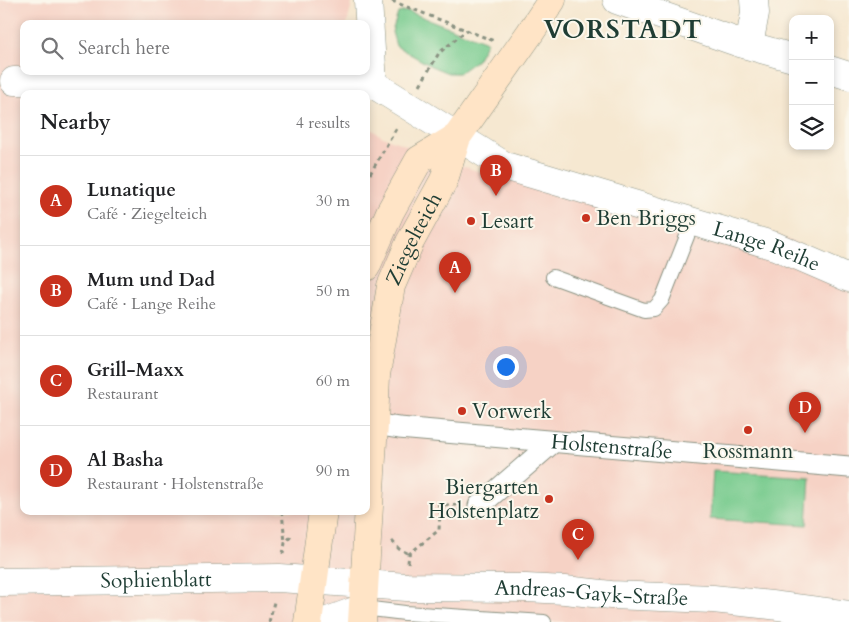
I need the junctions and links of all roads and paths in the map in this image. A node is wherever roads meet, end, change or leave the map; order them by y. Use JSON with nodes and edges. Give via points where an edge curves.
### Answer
{"nodes":[{"id":1,"x":368,"y":0,"type":"edge"},
{"id":2,"x":389,"y":0,"type":"edge"},
{"id":3,"x":552,"y":0,"type":"edge"},
{"id":4,"x":617,"y":0,"type":"edge"},
{"id":5,"x":754,"y":0,"type":"edge"},
{"id":6,"x":369,"y":20,"type":"edge"},
{"id":7,"x":467,"y":30,"type":"junction"},
{"id":8,"x":370,"y":34,"type":"edge"},
{"id":9,"x":749,"y":46,"type":"junction"},
{"id":10,"x":518,"y":50,"type":"junction"},
{"id":11,"x":789,"y":57,"type":"edge"},
{"id":12,"x":834,"y":71,"type":"edge"},
{"id":13,"x":90,"y":76,"type":"edge"},
{"id":14,"x":849,"y":76,"type":"edge"},
{"id":15,"x":14,"y":81,"type":"dead end"},
{"id":16,"x":165,"y":82,"type":"edge"},
{"id":17,"x":373,"y":84,"type":"junction"},
{"id":18,"x":409,"y":106,"type":"junction"},
{"id":19,"x":457,"y":137,"type":"junction"},
{"id":20,"x":370,"y":174,"type":"edge"},
{"id":21,"x":693,"y":221,"type":"junction"},
{"id":22,"x":370,"y":258,"type":"edge"},
{"id":23,"x":553,"y":278,"type":"dead end"},
{"id":24,"x":849,"y":278,"type":"edge"},
{"id":25,"x":374,"y":424,"type":"junction"},
{"id":26,"x":553,"y":442,"type":"junction"},
{"id":27,"x":849,"y":467,"type":"edge"},
{"id":28,"x":480,"y":482,"type":"dead end"},
{"id":29,"x":506,"y":482,"type":"junction"},
{"id":30,"x":370,"y":490,"type":"edge"},
{"id":31,"x":479,"y":506,"type":"joint"},
{"id":32,"x":282,"y":515,"type":"edge"},
{"id":33,"x":322,"y":515,"type":"edge"},
{"id":34,"x":368,"y":515,"type":"edge"},
{"id":35,"x":285,"y":543,"type":"dead end"},
{"id":36,"x":409,"y":554,"type":"dead end"},
{"id":37,"x":314,"y":581,"type":"junction"},
{"id":38,"x":0,"y":582,"type":"edge"},
{"id":39,"x":363,"y":605,"type":"edge"},
{"id":40,"x":849,"y":615,"type":"edge"},
{"id":41,"x":308,"y":622,"type":"edge"},
{"id":42,"x":325,"y":622,"type":"edge"},
{"id":43,"x":544,"y":622,"type":"edge"}],
"edges":[{"from":1,"to":6,"type":"street"},
{"from":2,"to":7,"type":"path"},
{"from":3,"to":10,"type":"main road","name":"Ziegelteich"},
{"from":4,"to":9,"type":"street"},
{"from":5,"to":9,"type":"street"},
{"from":7,"to":10,"type":"path"},
{"from":7,"to":18,"type":"path","via":[[439,53]]},
{"from":8,"to":17,"type":"street"},
{"from":9,"to":11,"type":"street"},
{"from":10,"to":19,"type":"main road","name":"Ziegelteich"},
{"from":12,"to":14,"type":"street"},
{"from":13,"to":15,"type":"street"},
{"from":13,"to":16,"type":"street"},
{"from":16,"to":17,"type":"street"},
{"from":17,"to":18,"type":"street","name":"Lange Reihe"},
{"from":18,"to":19,"type":"street","name":"Lange Reihe"},
{"from":18,"to":20,"type":"path"},
{"from":19,"to":21,"type":"street","name":"Lange Reihe","via":[[505,166]]},
{"from":19,"to":22,"type":"main road","name":"Ziegelteich","via":[[419,160],[390,212]]},
{"from":19,"to":25,"type":"main road","name":"Ziegelteich","via":[[444,180],[410,242],[392,286],[376,375]]},
{"from":21,"to":23,"type":"lane","via":[[662,300],[654,308],[644,310]]},
{"from":21,"to":24,"type":"street","name":"Lange Reihe","via":[[775,246]]},
{"from":25,"to":26,"type":"street","name":"Holstenstraße"},
{"from":25,"to":30,"type":"main road","name":"Ziegelteich"},
{"from":26,"to":27,"type":"street","name":"Holstenstraße"},
{"from":26,"to":29,"type":"street"},
{"from":28,"to":29,"type":"street"},
{"from":29,"to":31,"type":"street"},
{"from":31,"to":36,"type":"path","via":[[479,511],[440,512],[439,530]]},
{"from":32,"to":35,"type":"path"},
{"from":33,"to":37,"type":"main road"},
{"from":34,"to":39,"type":"main road","name":"Ziegelteich"},
{"from":37,"to":38,"type":"street","name":"Sophienblatt","via":[[279,578]]},
{"from":37,"to":39,"type":"street","name":"Sophienblatt"},
{"from":37,"to":41,"type":"main road"},
{"from":39,"to":40,"type":"street","name":"Andreas-Gayk-Straße","via":[[424,587],[536,588],[771,604]]},
{"from":39,"to":42,"type":"street"},
{"from":39,"to":43,"type":"lane","via":[[405,612]]}]}
